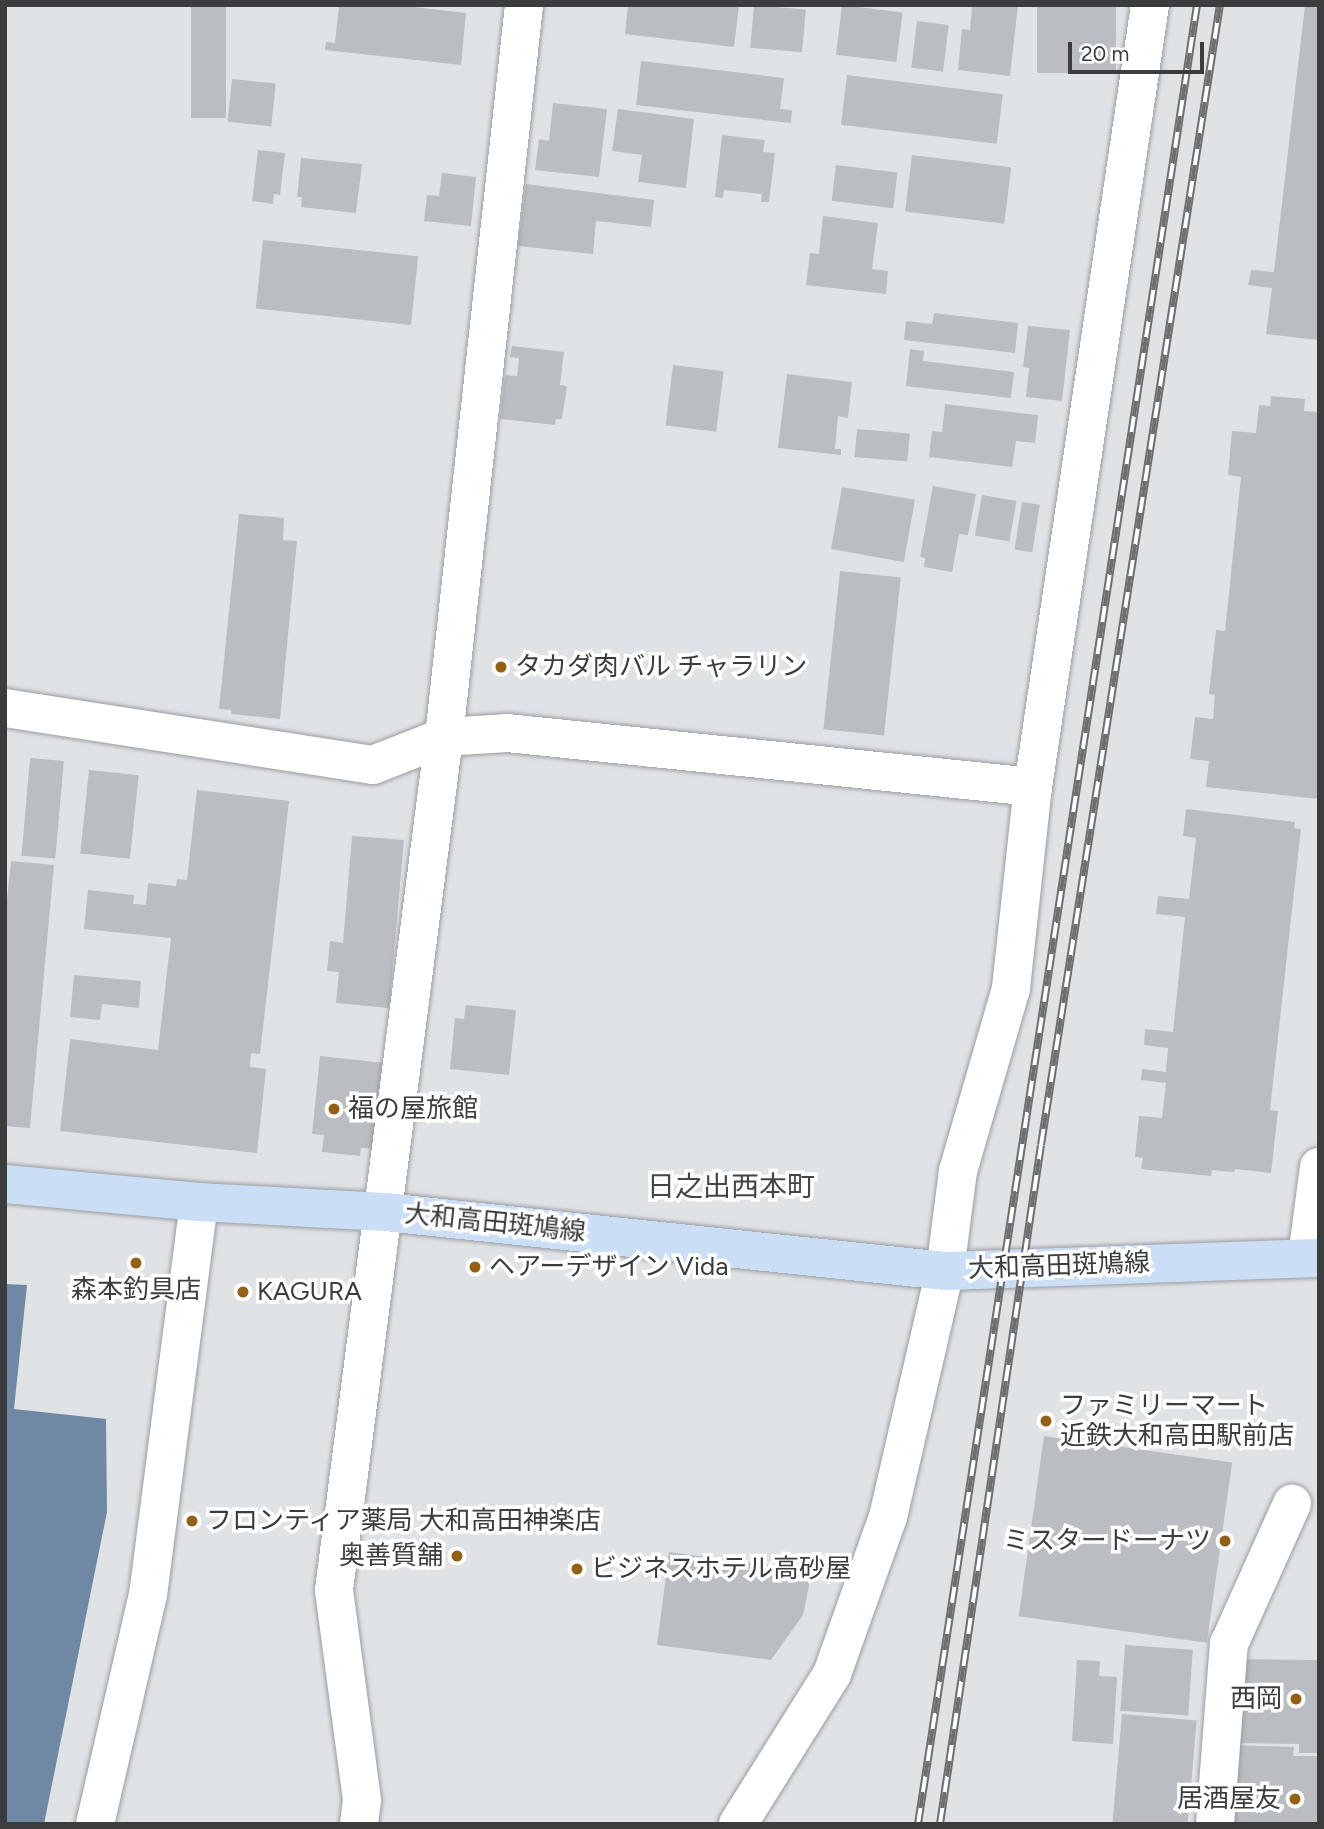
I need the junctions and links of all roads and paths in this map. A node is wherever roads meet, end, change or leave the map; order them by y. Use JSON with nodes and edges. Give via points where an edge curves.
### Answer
{"nodes":[{"id":1,"x":524,"y":5,"type":"edge"},
{"id":2,"x":1150,"y":5,"type":"edge"},
{"id":3,"x":5,"y":708,"type":"edge"},
{"id":4,"x":444,"y":737,"type":"junction"},
{"id":5,"x":1034,"y":787,"type":"junction"},
{"id":6,"x":1319,"y":1167,"type":"edge"},
{"id":7,"x":5,"y":1184,"type":"edge"},
{"id":8,"x":199,"y":1202,"type":"junction"},
{"id":9,"x":385,"y":1212,"type":"junction"},
{"id":10,"x":1313,"y":1258,"type":"edge"},
{"id":11,"x":945,"y":1271,"type":"junction"},
{"id":12,"x":1292,"y":1504,"type":"dead end"},
{"id":13,"x":95,"y":1824,"type":"edge"},
{"id":14,"x":359,"y":1824,"type":"edge"},
{"id":15,"x":738,"y":1824,"type":"edge"},
{"id":16,"x":1215,"y":1824,"type":"edge"}],
"edges":[{"from":1,"to":4,"type":"street"},
{"from":2,"to":5,"type":"street"},
{"from":3,"to":4,"type":"street","via":[[373,765]]},
{"from":4,"to":5,"type":"street","via":[[507,733]]},
{"from":4,"to":9,"type":"street"},
{"from":5,"to":11,"type":"street","via":[[1011,988],[958,1171]]},
{"from":6,"to":10,"type":"street"},
{"from":7,"to":8,"type":"main road","name":"大和高田斑鳩線"},
{"from":8,"to":9,"type":"main road","name":"大和高田斑鳩線"},
{"from":8,"to":13,"type":"street","via":[[148,1595]]},
{"from":9,"to":11,"type":"main road","name":"大和高田斑鳩線"},
{"from":9,"to":14,"type":"street","via":[[334,1590],[362,1800]]},
{"from":10,"to":11,"type":"main road","name":"大和高田斑鳩線"},
{"from":11,"to":15,"type":"street","via":[[888,1517],[832,1674]]},
{"from":12,"to":16,"type":"street","via":[[1229,1644]]}]}
